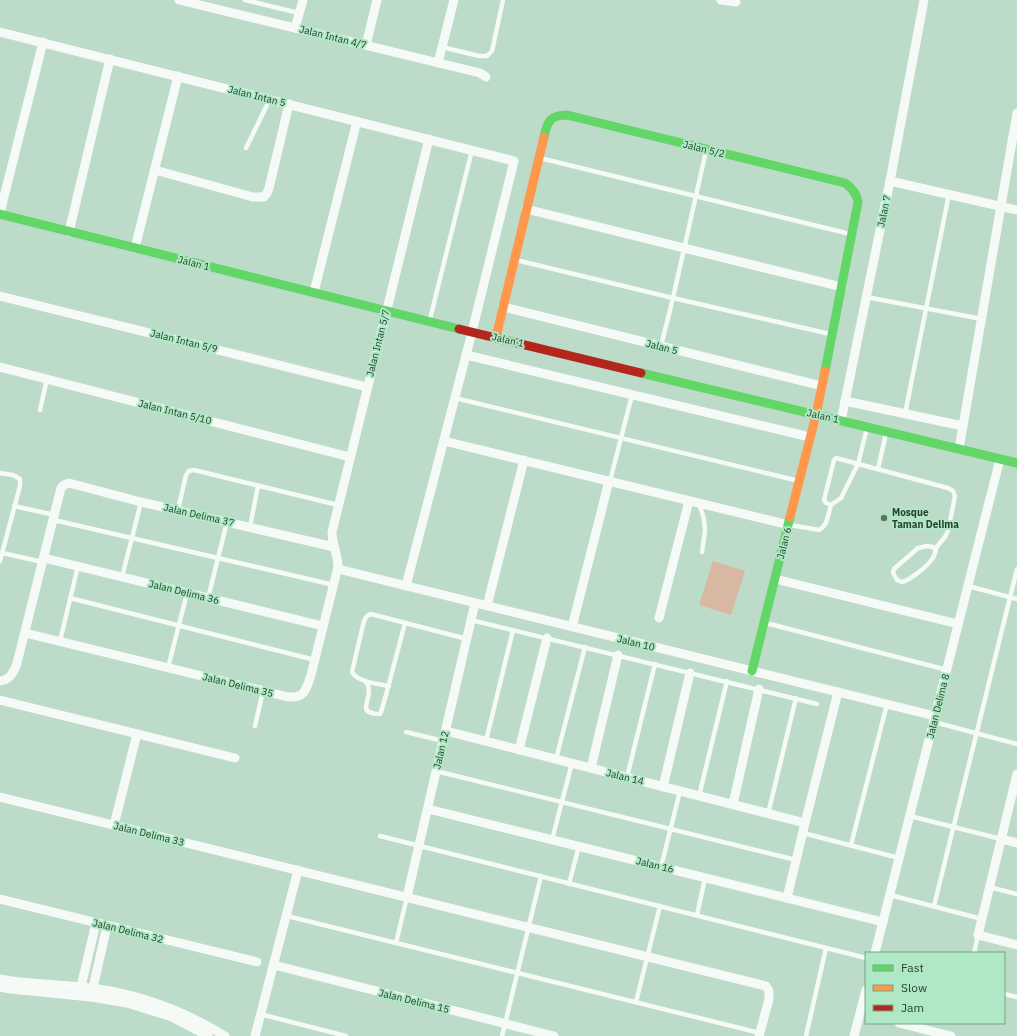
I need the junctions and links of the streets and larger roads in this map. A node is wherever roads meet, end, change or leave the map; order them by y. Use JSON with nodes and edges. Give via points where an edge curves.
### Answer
{"nodes":[{"id":1,"x":179,"y":0,"type":"edge"},
{"id":2,"x":303,"y":0,"type":"edge"},
{"id":3,"x":377,"y":0,"type":"edge"},
{"id":4,"x":454,"y":0,"type":"edge"},
{"id":5,"x":721,"y":0,"type":"edge"},
{"id":6,"x":924,"y":0,"type":"edge"},
{"id":7,"x":736,"y":2,"type":"dead end"},
{"id":8,"x":201,"y":3,"type":"edge"},
{"id":9,"x":296,"y":28,"type":"junction"},
{"id":10,"x":0,"y":32,"type":"edge"},
{"id":11,"x":43,"y":42,"type":"junction"},
{"id":12,"x":366,"y":45,"type":"junction"},
{"id":13,"x":110,"y":59,"type":"junction"},
{"id":14,"x":438,"y":63,"type":"junction"},
{"id":15,"x":178,"y":76,"type":"junction"},
{"id":16,"x":486,"y":77,"type":"dead end"},
{"id":17,"x":288,"y":104,"type":"junction"},
{"id":18,"x":1017,"y":114,"type":"edge"},
{"id":19,"x":357,"y":121,"type":"junction"},
{"id":20,"x":428,"y":139,"type":"junction"},
{"id":21,"x":154,"y":170,"type":"junction"},
{"id":22,"x":890,"y":181,"type":"junction"},
{"id":23,"x":853,"y":190,"type":"joint"},
{"id":24,"x":1000,"y":206,"type":"junction"},
{"id":25,"x":526,"y":209,"type":"junction"},
{"id":26,"x":1017,"y":210,"type":"edge"},
{"id":27,"x":0,"y":214,"type":"edge"},
{"id":28,"x":69,"y":232,"type":"junction"},
{"id":29,"x":135,"y":248,"type":"junction"},
{"id":30,"x":842,"y":287,"type":"junction"},
{"id":31,"x":314,"y":292,"type":"junction"},
{"id":32,"x":0,"y":296,"type":"edge"},
{"id":33,"x":503,"y":307,"type":"junction"},
{"id":34,"x":386,"y":310,"type":"junction"},
{"id":35,"x":472,"y":332,"type":"junction"},
{"id":36,"x":496,"y":337,"type":"junction"},
{"id":37,"x":466,"y":355,"type":"junction"},
{"id":38,"x":0,"y":367,"type":"edge"},
{"id":39,"x":822,"y":386,"type":"junction"},
{"id":40,"x":367,"y":387,"type":"junction"},
{"id":41,"x":845,"y":401,"type":"junction"},
{"id":42,"x":816,"y":415,"type":"junction"},
{"id":43,"x":841,"y":421,"type":"junction"},
{"id":44,"x":963,"y":426,"type":"junction"},
{"id":45,"x":810,"y":437,"type":"junction"},
{"id":46,"x":444,"y":441,"type":"junction"},
{"id":47,"x":959,"y":449,"type":"junction"},
{"id":48,"x":350,"y":457,"type":"junction"},
{"id":49,"x":1000,"y":459,"type":"junction"},
{"id":50,"x":524,"y":460,"type":"junction"},
{"id":51,"x":1017,"y":463,"type":"edge"},
{"id":52,"x":609,"y":481,"type":"junction"},
{"id":53,"x":689,"y":501,"type":"junction"},
{"id":54,"x":789,"y":525,"type":"junction"},
{"id":55,"x":334,"y":547,"type":"junction"},
{"id":56,"x":43,"y":560,"type":"junction"},
{"id":57,"x":338,"y":569,"type":"junction"},
{"id":58,"x":775,"y":579,"type":"junction"},
{"id":59,"x":406,"y":586,"type":"junction"},
{"id":60,"x":475,"y":603,"type":"junction"},
{"id":61,"x":487,"y":606,"type":"junction"},
{"id":62,"x":659,"y":618,"type":"dead end"},
{"id":63,"x":958,"y":624,"type":"junction"},
{"id":64,"x":323,"y":626,"type":"junction"},
{"id":65,"x":572,"y":627,"type":"junction"},
{"id":66,"x":25,"y":633,"type":"junction"},
{"id":67,"x":547,"y":638,"type":"road end"},
{"id":68,"x":618,"y":655,"type":"road end"},
{"id":69,"x":752,"y":671,"type":"junction"},
{"id":70,"x":690,"y":673,"type":"road end"},
{"id":71,"x":0,"y":681,"type":"edge"},
{"id":72,"x":760,"y":690,"type":"road end"},
{"id":73,"x":838,"y":692,"type":"junction"},
{"id":74,"x":0,"y":700,"type":"edge"},
{"id":75,"x":934,"y":719,"type":"junction"},
{"id":76,"x":446,"y":731,"type":"junction"},
{"id":77,"x":137,"y":734,"type":"junction"},
{"id":78,"x":519,"y":750,"type":"junction"},
{"id":79,"x":235,"y":758,"type":"dead end"},
{"id":80,"x":590,"y":768,"type":"junction"},
{"id":81,"x":1017,"y":774,"type":"edge"},
{"id":82,"x":664,"y":787,"type":"junction"},
{"id":83,"x":1015,"y":791,"type":"edge"},
{"id":84,"x":0,"y":797,"type":"edge"},
{"id":85,"x":732,"y":804,"type":"junction"},
{"id":86,"x":428,"y":809,"type":"junction"},
{"id":87,"x":805,"y":823,"type":"junction"},
{"id":88,"x":114,"y":825,"type":"junction"},
{"id":89,"x":1001,"y":839,"type":"junction"},
{"id":90,"x":1017,"y":843,"type":"edge"},
{"id":91,"x":298,"y":870,"type":"junction"},
{"id":92,"x":407,"y":897,"type":"junction"},
{"id":93,"x":787,"y":898,"type":"junction"},
{"id":94,"x":0,"y":899,"type":"edge"},
{"id":95,"x":883,"y":922,"type":"junction"},
{"id":96,"x":96,"y":923,"type":"junction"},
{"id":97,"x":108,"y":926,"type":"junction"},
{"id":98,"x":1017,"y":945,"type":"edge"},
{"id":99,"x":875,"y":952,"type":"edge"},
{"id":100,"x":257,"y":962,"type":"dead end"},
{"id":101,"x":274,"y":965,"type":"junction"},
{"id":102,"x":0,"y":979,"type":"edge"},
{"id":103,"x":81,"y":986,"type":"junction"},
{"id":104,"x":0,"y":987,"type":"edge"},
{"id":105,"x":93,"y":988,"type":"junction"},
{"id":106,"x":78,"y":996,"type":"junction"},
{"id":107,"x":91,"y":997,"type":"junction"},
{"id":108,"x":865,"y":998,"type":"edge"},
{"id":109,"x":863,"y":1014,"type":"edge"},
{"id":110,"x":903,"y":1024,"type":"edge"},
{"id":111,"x":759,"y":1035,"type":"edge"},
{"id":112,"x":208,"y":1036,"type":"edge"},
{"id":113,"x":226,"y":1036,"type":"edge"},
{"id":114,"x":255,"y":1036,"type":"edge"},
{"id":115,"x":554,"y":1036,"type":"edge"},
{"id":116,"x":854,"y":1036,"type":"edge"},
{"id":117,"x":951,"y":1036,"type":"edge"}],
"edges":[{"from":1,"to":8,"type":"street","name":"Jalan Intan 4/7"},
{"from":2,"to":9,"type":"street"},
{"from":3,"to":12,"type":"street"},
{"from":4,"to":14,"type":"street"},
{"from":5,"to":7,"type":"street"},
{"from":6,"to":22,"type":"street","name":"Jalan 7"},
{"from":8,"to":9,"type":"street","name":"Jalan Intan 4/7"},
{"from":9,"to":12,"type":"street","name":"Jalan Intan 4/7"},
{"from":10,"to":11,"type":"street","name":"Jalan Intan 5"},
{"from":11,"to":13,"type":"street","name":"Jalan Intan 5"},
{"from":11,"to":27,"type":"street"},
{"from":12,"to":14,"type":"street","name":"Jalan Intan 4/7"},
{"from":13,"to":15,"type":"street","name":"Jalan Intan 5"},
{"from":13,"to":28,"type":"street"},
{"from":14,"to":16,"type":"street","name":"Jalan Intan 4/7","via":[[480,73]]},
{"from":15,"to":17,"type":"street","name":"Jalan Intan 5"},
{"from":15,"to":21,"type":"street"},
{"from":17,"to":19,"type":"street","name":"Jalan Intan 5"},
{"from":17,"to":21,"type":"street","via":[[269,188],[264,197],[253,197]]},
{"from":18,"to":24,"type":"street"},
{"from":19,"to":20,"type":"street","name":"Jalan Intan 5"},
{"from":19,"to":31,"type":"street"},
{"from":20,"to":34,"type":"street","name":"Jalan Intan 5/7"},
{"from":20,"to":35,"type":"street","name":"Jalan Intan 5","via":[[514,161]]},
{"from":21,"to":29,"type":"street"},
{"from":22,"to":24,"type":"street"},
{"from":22,"to":41,"type":"street","name":"Jalan 7"},
{"from":23,"to":25,"type":"street","name":"Jalan 5/2","via":[[845,183],[560,115],[553,117],[546,126]]},
{"from":23,"to":30,"type":"street","name":"Jalan 6","via":[[858,202]]},
{"from":24,"to":26,"type":"street"},
{"from":24,"to":44,"type":"street"},
{"from":25,"to":30,"type":"street"},
{"from":25,"to":33,"type":"street"},
{"from":27,"to":28,"type":"street","name":"Jalan 1"},
{"from":28,"to":29,"type":"street","name":"Jalan 1"},
{"from":29,"to":31,"type":"street","name":"Jalan 1"},
{"from":30,"to":39,"type":"street","name":"Jalan 6"},
{"from":31,"to":34,"type":"street","name":"Jalan 1"},
{"from":32,"to":40,"type":"street","name":"Jalan Intan 5/9"},
{"from":33,"to":36,"type":"street"},
{"from":33,"to":39,"type":"street","name":"Jalan 5"},
{"from":34,"to":35,"type":"street","name":"Jalan 1"},
{"from":34,"to":40,"type":"street","name":"Jalan Intan 5/7"},
{"from":35,"to":36,"type":"street","name":"Jalan 1"},
{"from":35,"to":37,"type":"street"},
{"from":36,"to":42,"type":"street","name":"Jalan 1"},
{"from":37,"to":45,"type":"street"},
{"from":37,"to":46,"type":"street"},
{"from":38,"to":48,"type":"street","name":"Jalan Intan 5/10"},
{"from":39,"to":42,"type":"street","name":"Jalan 6"},
{"from":40,"to":48,"type":"street","name":"Jalan Intan 5/7"},
{"from":41,"to":43,"type":"street","name":"Jalan 7"},
{"from":41,"to":44,"type":"street"},
{"from":42,"to":43,"type":"street","name":"Jalan 1"},
{"from":42,"to":45,"type":"street","name":"Jalan 6"},
{"from":43,"to":47,"type":"street","name":"Jalan 1"},
{"from":44,"to":47,"type":"street"},
{"from":45,"to":54,"type":"street","name":"Jalan 6"},
{"from":46,"to":50,"type":"street"},
{"from":46,"to":59,"type":"street"},
{"from":47,"to":49,"type":"street","name":"Jalan 1"},
{"from":48,"to":55,"type":"street","name":"Jalan Intan 5/7","via":[[332,532]]},
{"from":49,"to":51,"type":"street","name":"Jalan 1"},
{"from":49,"to":63,"type":"street","name":"Jalan Delima 8"},
{"from":50,"to":52,"type":"street"},
{"from":50,"to":61,"type":"street"},
{"from":52,"to":53,"type":"street"},
{"from":52,"to":65,"type":"street"},
{"from":53,"to":54,"type":"street"},
{"from":53,"to":62,"type":"street"},
{"from":54,"to":58,"type":"street","name":"Jalan 6"},
{"from":55,"to":56,"type":"street","name":"Jalan Delima 37","via":[[69,483],[64,484],[62,488]]},
{"from":55,"to":57,"type":"street","name":"Jalan Delima 35"},
{"from":56,"to":64,"type":"street","name":"Jalan Delima 36","via":[[78,566]]},
{"from":56,"to":66,"type":"street"},
{"from":57,"to":59,"type":"street","name":"Jalan 10"},
{"from":57,"to":64,"type":"street","name":"Jalan Delima 35"},
{"from":58,"to":63,"type":"street"},
{"from":58,"to":69,"type":"street","name":"Jalan 6"},
{"from":59,"to":60,"type":"street","name":"Jalan 10"},
{"from":60,"to":61,"type":"street","name":"Jalan 10"},
{"from":60,"to":76,"type":"street","name":"Jalan 12"},
{"from":61,"to":65,"type":"street","name":"Jalan 10"},
{"from":63,"to":75,"type":"street","name":"Jalan Delima 8"},
{"from":64,"to":66,"type":"street","name":"Jalan Delima 35","via":[[308,684],[305,692],[297,697],[288,697]]},
{"from":65,"to":69,"type":"street","name":"Jalan 10"},
{"from":66,"to":71,"type":"street","via":[[14,670],[10,677]]},
{"from":67,"to":78,"type":"street"},
{"from":68,"to":80,"type":"street"},
{"from":69,"to":73,"type":"street","name":"Jalan 10"},
{"from":70,"to":82,"type":"street"},
{"from":72,"to":85,"type":"street"},
{"from":73,"to":75,"type":"street","name":"Jalan 10"},
{"from":73,"to":87,"type":"street"},
{"from":74,"to":77,"type":"street"},
{"from":75,"to":95,"type":"street","name":"Jalan Delima 8"},
{"from":76,"to":78,"type":"street","name":"Jalan 14"},
{"from":76,"to":86,"type":"street","name":"Jalan 12"},
{"from":77,"to":79,"type":"street"},
{"from":77,"to":88,"type":"street"},
{"from":78,"to":80,"type":"street","name":"Jalan 14"},
{"from":80,"to":82,"type":"street","name":"Jalan 14"},
{"from":81,"to":83,"type":"street"},
{"from":82,"to":85,"type":"street","name":"Jalan 14"},
{"from":83,"to":89,"type":"street"},
{"from":84,"to":88,"type":"street","name":"Jalan Delima 33"},
{"from":85,"to":87,"type":"street","name":"Jalan 14"},
{"from":86,"to":92,"type":"street","name":"Jalan 12"},
{"from":86,"to":93,"type":"street","name":"Jalan 16"},
{"from":87,"to":93,"type":"street"},
{"from":88,"to":91,"type":"street","name":"Jalan Delima 33"},
{"from":89,"to":90,"type":"street"},
{"from":89,"to":98,"type":"street","via":[[978,935]]},
{"from":91,"to":92,"type":"street","name":"Jalan Delima 33"},
{"from":91,"to":101,"type":"street"},
{"from":92,"to":111,"type":"street","name":"Jalan Delima 33","via":[[766,986],[769,999]]},
{"from":93,"to":95,"type":"street","name":"Jalan 16"},
{"from":94,"to":96,"type":"street","name":"Jalan Delima 32"},
{"from":95,"to":99,"type":"street","name":"Jalan Delima 8"},
{"from":96,"to":97,"type":"street","name":"Jalan Delima 32"},
{"from":96,"to":103,"type":"street"},
{"from":97,"to":100,"type":"street","name":"Jalan Delima 32"},
{"from":97,"to":105,"type":"street"},
{"from":101,"to":114,"type":"street"},
{"from":101,"to":115,"type":"street","name":"Jalan Delima 15"},
{"from":102,"to":103,"type":"street"},
{"from":103,"to":105,"type":"street"},
{"from":103,"to":106,"type":"street"},
{"from":104,"to":106,"type":"street"},
{"from":105,"to":107,"type":"street"},
{"from":105,"to":113,"type":"street","via":[[129,994],[174,1009]]},
{"from":106,"to":107,"type":"street"},
{"from":107,"to":112,"type":"street","via":[[127,1003],[172,1017]]},
{"from":108,"to":109,"type":"street"},
{"from":109,"to":116,"type":"street"},
{"from":110,"to":117,"type":"street"}]}
